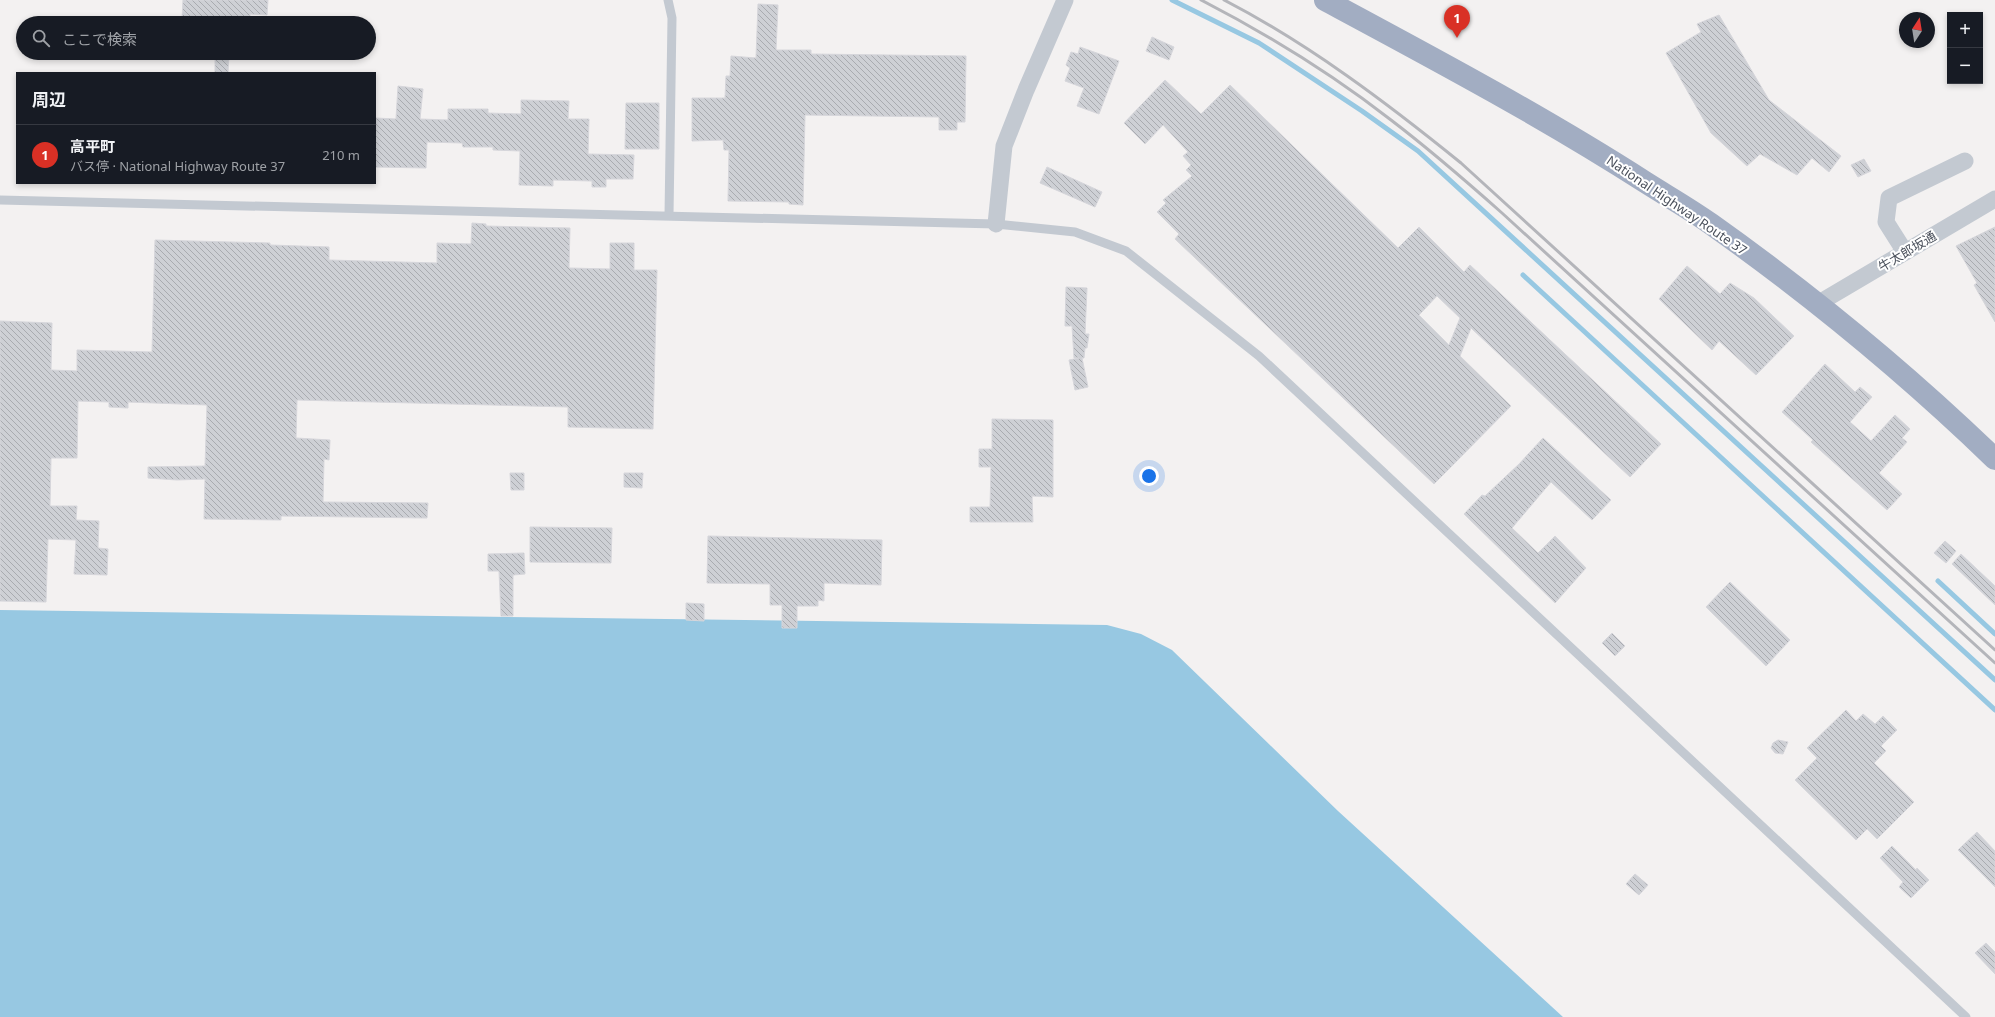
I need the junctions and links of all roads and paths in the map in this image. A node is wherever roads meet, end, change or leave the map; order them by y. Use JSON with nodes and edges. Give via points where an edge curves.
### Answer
{"nodes":[{"id":1,"x":668,"y":0,"type":"edge"},
{"id":2,"x":1066,"y":0,"type":"edge"},
{"id":3,"x":1325,"y":0,"type":"edge"},
{"id":4,"x":1352,"y":7,"type":"edge"},
{"id":5,"x":1965,"y":161,"type":"dead end"},
{"id":6,"x":1995,"y":199,"type":"edge"},
{"id":7,"x":0,"y":200,"type":"edge"},
{"id":8,"x":670,"y":215,"type":"junction"},
{"id":9,"x":996,"y":224,"type":"junction"},
{"id":10,"x":1905,"y":252,"type":"junction"},
{"id":11,"x":1819,"y":303,"type":"junction"},
{"id":12,"x":1995,"y":459,"type":"edge"},
{"id":13,"x":1966,"y":1017,"type":"edge"}],
"edges":[{"from":1,"to":8,"type":"lane","via":[[672,18]]},
{"from":2,"to":9,"type":"street","via":[[1004,146]]},
{"from":3,"to":4,"type":"highway","name":"National Highway Route 37"},
{"from":4,"to":11,"type":"highway","name":"National Highway Route 37","via":[[1581,141],[1710,224]]},
{"from":5,"to":10,"type":"street","via":[[1889,198],[1886,222]]},
{"from":6,"to":10,"type":"street","name":"牛太郎坂通"},
{"from":7,"to":8,"type":"lane"},
{"from":8,"to":9,"type":"lane"},
{"from":9,"to":13,"type":"lane","via":[[1076,232],[1126,251],[1259,356]]},
{"from":10,"to":11,"type":"street","name":"牛太郎坂通"},
{"from":11,"to":12,"type":"highway","name":"National Highway Route 37","via":[[1958,423]]}]}
